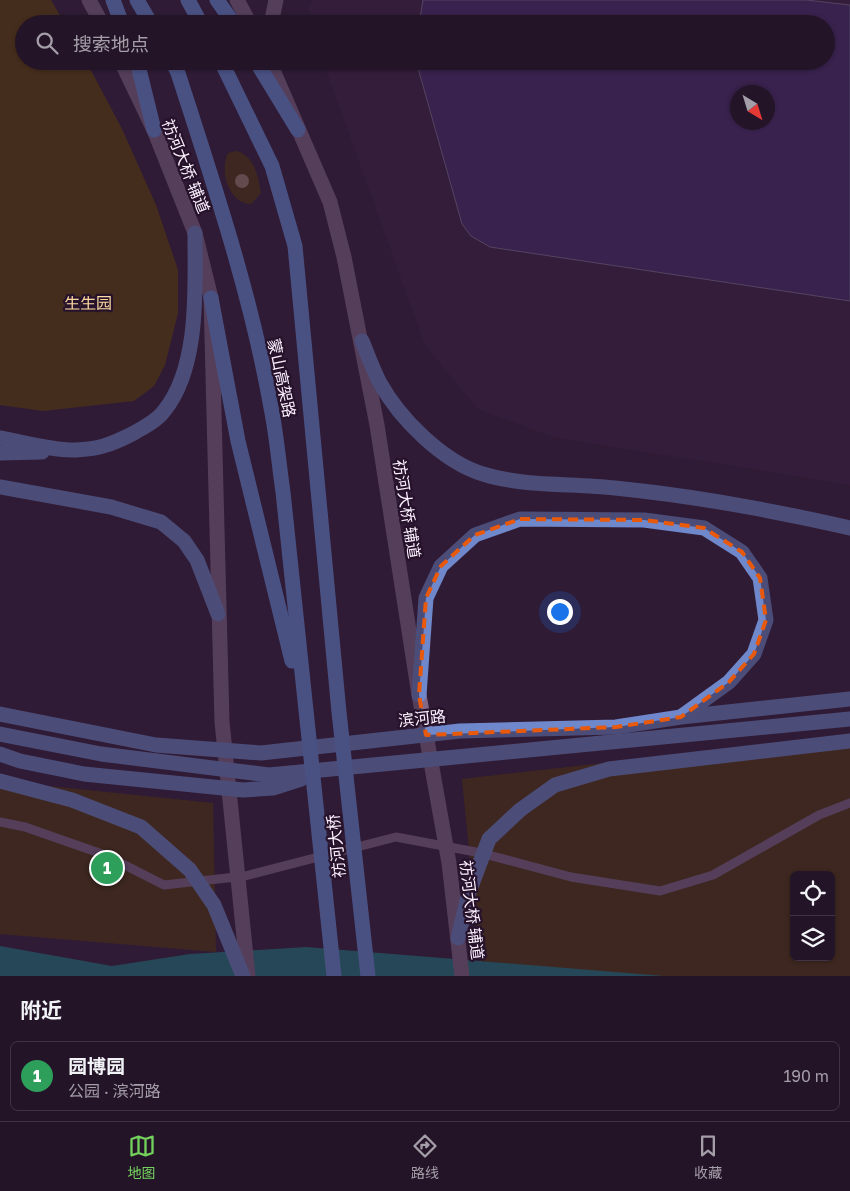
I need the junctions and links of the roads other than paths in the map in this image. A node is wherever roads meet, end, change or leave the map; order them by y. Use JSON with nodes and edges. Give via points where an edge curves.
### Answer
{"nodes":[{"id":1,"x":89,"y":0,"type":"edge"},
{"id":2,"x":113,"y":0,"type":"edge"},
{"id":3,"x":137,"y":0,"type":"edge"},
{"id":4,"x":188,"y":0,"type":"edge"},
{"id":5,"x":217,"y":0,"type":"edge"},
{"id":6,"x":237,"y":0,"type":"edge"},
{"id":7,"x":276,"y":0,"type":"edge"},
{"id":8,"x":97,"y":15,"type":"edge"},
{"id":9,"x":119,"y":15,"type":"edge"},
{"id":10,"x":146,"y":15,"type":"edge"},
{"id":11,"x":196,"y":15,"type":"edge"},
{"id":12,"x":228,"y":15,"type":"edge"},
{"id":13,"x":245,"y":15,"type":"edge"},
{"id":14,"x":273,"y":15,"type":"edge"},
{"id":15,"x":125,"y":70,"type":"edge"},
{"id":16,"x":139,"y":70,"type":"edge"},
{"id":17,"x":176,"y":70,"type":"edge"},
{"id":18,"x":225,"y":70,"type":"edge"},
{"id":19,"x":261,"y":70,"type":"edge"},
{"id":20,"x":273,"y":70,"type":"edge"},
{"id":21,"x":154,"y":130,"type":"junction"},
{"id":22,"x":298,"y":130,"type":"junction"},
{"id":23,"x":195,"y":233,"type":"junction"},
{"id":24,"x":211,"y":298,"type":"junction"},
{"id":25,"x":362,"y":341,"type":"junction"},
{"id":26,"x":0,"y":438,"type":"edge"},
{"id":27,"x":73,"y":450,"type":"junction"},
{"id":28,"x":0,"y":453,"type":"edge"},
{"id":29,"x":0,"y":487,"type":"edge"},
{"id":30,"x":850,"y":528,"type":"edge"},
{"id":31,"x":218,"y":614,"type":"junction"},
{"id":32,"x":419,"y":695,"type":"junction"},
{"id":33,"x":850,"y":698,"type":"edge"},
{"id":34,"x":339,"y":712,"type":"joint"},
{"id":35,"x":0,"y":714,"type":"edge"},
{"id":36,"x":305,"y":714,"type":"junction"},
{"id":37,"x":681,"y":717,"type":"junction"},
{"id":38,"x":850,"y":719,"type":"edge"},
{"id":39,"x":0,"y":734,"type":"edge"},
{"id":40,"x":850,"y":741,"type":"edge"},
{"id":41,"x":0,"y":754,"type":"edge"},
{"id":42,"x":326,"y":771,"type":"junction"},
{"id":43,"x":0,"y":781,"type":"edge"},
{"id":44,"x":850,"y":803,"type":"edge"},
{"id":45,"x":0,"y":822,"type":"edge"},
{"id":46,"x":458,"y":938,"type":"junction"},
{"id":47,"x":243,"y":976,"type":"edge"},
{"id":48,"x":248,"y":976,"type":"edge"},
{"id":49,"x":334,"y":976,"type":"edge"},
{"id":50,"x":368,"y":976,"type":"edge"},
{"id":51,"x":462,"y":976,"type":"edge"}],
"edges":[{"from":1,"to":8,"type":"main road"},
{"from":2,"to":9,"type":"highway"},
{"from":3,"to":10,"type":"highway"},
{"from":4,"to":11,"type":"highway"},
{"from":5,"to":12,"type":"highway"},
{"from":6,"to":13,"type":"main road"},
{"from":7,"to":14,"type":"main road"},
{"from":15,"to":21,"type":"main road","name":"祊河大桥 辅道"},
{"from":16,"to":21,"type":"highway"},
{"from":17,"to":36,"type":"highway","name":"蒙山高架路","via":[[252,318],[272,413]]},
{"from":18,"to":34,"type":"highway","name":"蒙山高架路","via":[[272,166],[295,246]]},
{"from":19,"to":22,"type":"highway"},
{"from":20,"to":22,"type":"main road","name":"祊河大桥 辅道"},
{"from":21,"to":23,"type":"main road","name":"祊河大桥 辅道"},
{"from":22,"to":25,"type":"main road","name":"祊河大桥 辅道","via":[[330,202]]},
{"from":23,"to":24,"type":"main road","name":"祊河大桥 辅道"},
{"from":23,"to":27,"type":"main road","via":[[196,313],[180,383],[164,412],[140,430],[104,448]]},
{"from":24,"to":31,"type":"main road","name":"祊河大桥 辅道"},
{"from":24,"to":36,"type":"highway","via":[[238,441]]},
{"from":25,"to":30,"type":"main road","via":[[380,382],[408,422],[442,453],[481,474],[508,480],[615,488],[769,509]]},
{"from":25,"to":32,"type":"main road","name":"祊河大桥 辅道"},
{"from":26,"to":27,"type":"main road"},
{"from":27,"to":28,"type":"main road"},
{"from":29,"to":31,"type":"main road","via":[[111,507],[161,522],[184,541],[197,560]]},
{"from":31,"to":48,"type":"main road","name":"祊河大桥 辅道","via":[[222,722]]},
{"from":32,"to":37,"type":"main road","via":[[426,598],[441,566],[475,535],[520,519],[644,520],[704,528],[742,552],[760,578],[766,620],[754,654],[729,682]]},
{"from":32,"to":46,"type":"main road","name":"祊河大桥 辅道","via":[[449,863]]},
{"from":33,"to":37,"type":"main road","name":"滨河路"},
{"from":34,"to":50,"type":"highway","name":"祊河大桥"},
{"from":35,"to":37,"type":"main road","name":"滨河路","via":[[156,744],[261,753],[460,731],[616,727]]},
{"from":36,"to":49,"type":"highway","name":"祊河大桥"},
{"from":38,"to":42,"type":"main road"},
{"from":39,"to":42,"type":"main road","via":[[101,754],[269,775]]},
{"from":40,"to":46,"type":"main road","via":[[609,769],[555,785],[520,810],[489,839],[469,892]]},
{"from":41,"to":42,"type":"main road","via":[[84,774],[243,790],[273,788]]},
{"from":43,"to":47,"type":"main road","via":[[72,800],[141,827],[190,870],[214,905]]},
{"from":44,"to":45,"type":"lane","via":[[819,814],[713,875],[660,891],[571,877],[481,853],[396,837],[245,876],[164,885],[105,855],[25,827]]},
{"from":46,"to":51,"type":"main road","name":"祊河大桥 辅道"}]}
